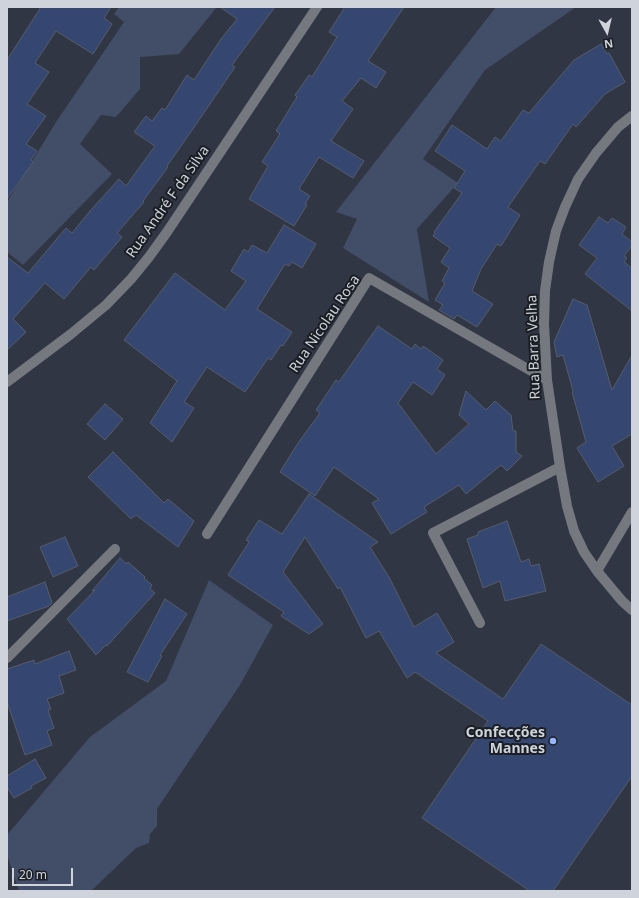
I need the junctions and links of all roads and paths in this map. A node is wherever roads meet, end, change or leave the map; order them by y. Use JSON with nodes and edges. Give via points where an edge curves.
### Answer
{"nodes":[{"id":1,"x":317,"y":7,"type":"edge"},
{"id":2,"x":632,"y":116,"type":"edge"},
{"id":3,"x":547,"y":380,"type":"junction"},
{"id":4,"x":7,"y":382,"type":"edge"},
{"id":5,"x":560,"y":467,"type":"junction"},
{"id":6,"x":632,"y":512,"type":"edge"},
{"id":7,"x":207,"y":534,"type":"dead end"},
{"id":8,"x":115,"y":549,"type":"dead end"},
{"id":9,"x":596,"y":571,"type":"junction"},
{"id":10,"x":632,"y":610,"type":"edge"},
{"id":11,"x":480,"y":623,"type":"dead end"},
{"id":12,"x":7,"y":658,"type":"edge"}],
"edges":[{"from":1,"to":4,"type":"street","name":"Rua André F da Silva","via":[[167,232],[131,279],[71,334]]},
{"from":2,"to":3,"type":"street","name":"Rua Barra Velha","via":[[618,127],[578,179],[556,231],[545,291]]},
{"from":3,"to":5,"type":"street","name":"Rua Barra Velha"},
{"from":3,"to":7,"type":"street","name":"Rua Nicolau Rosa","via":[[369,278]]},
{"from":5,"to":9,"type":"street","name":"Rua Barra Velha","via":[[574,531]]},
{"from":5,"to":11,"type":"street","via":[[433,533]]},
{"from":6,"to":9,"type":"street"},
{"from":8,"to":12,"type":"street"},
{"from":9,"to":10,"type":"street","name":"Rua Barra Velha"}]}
